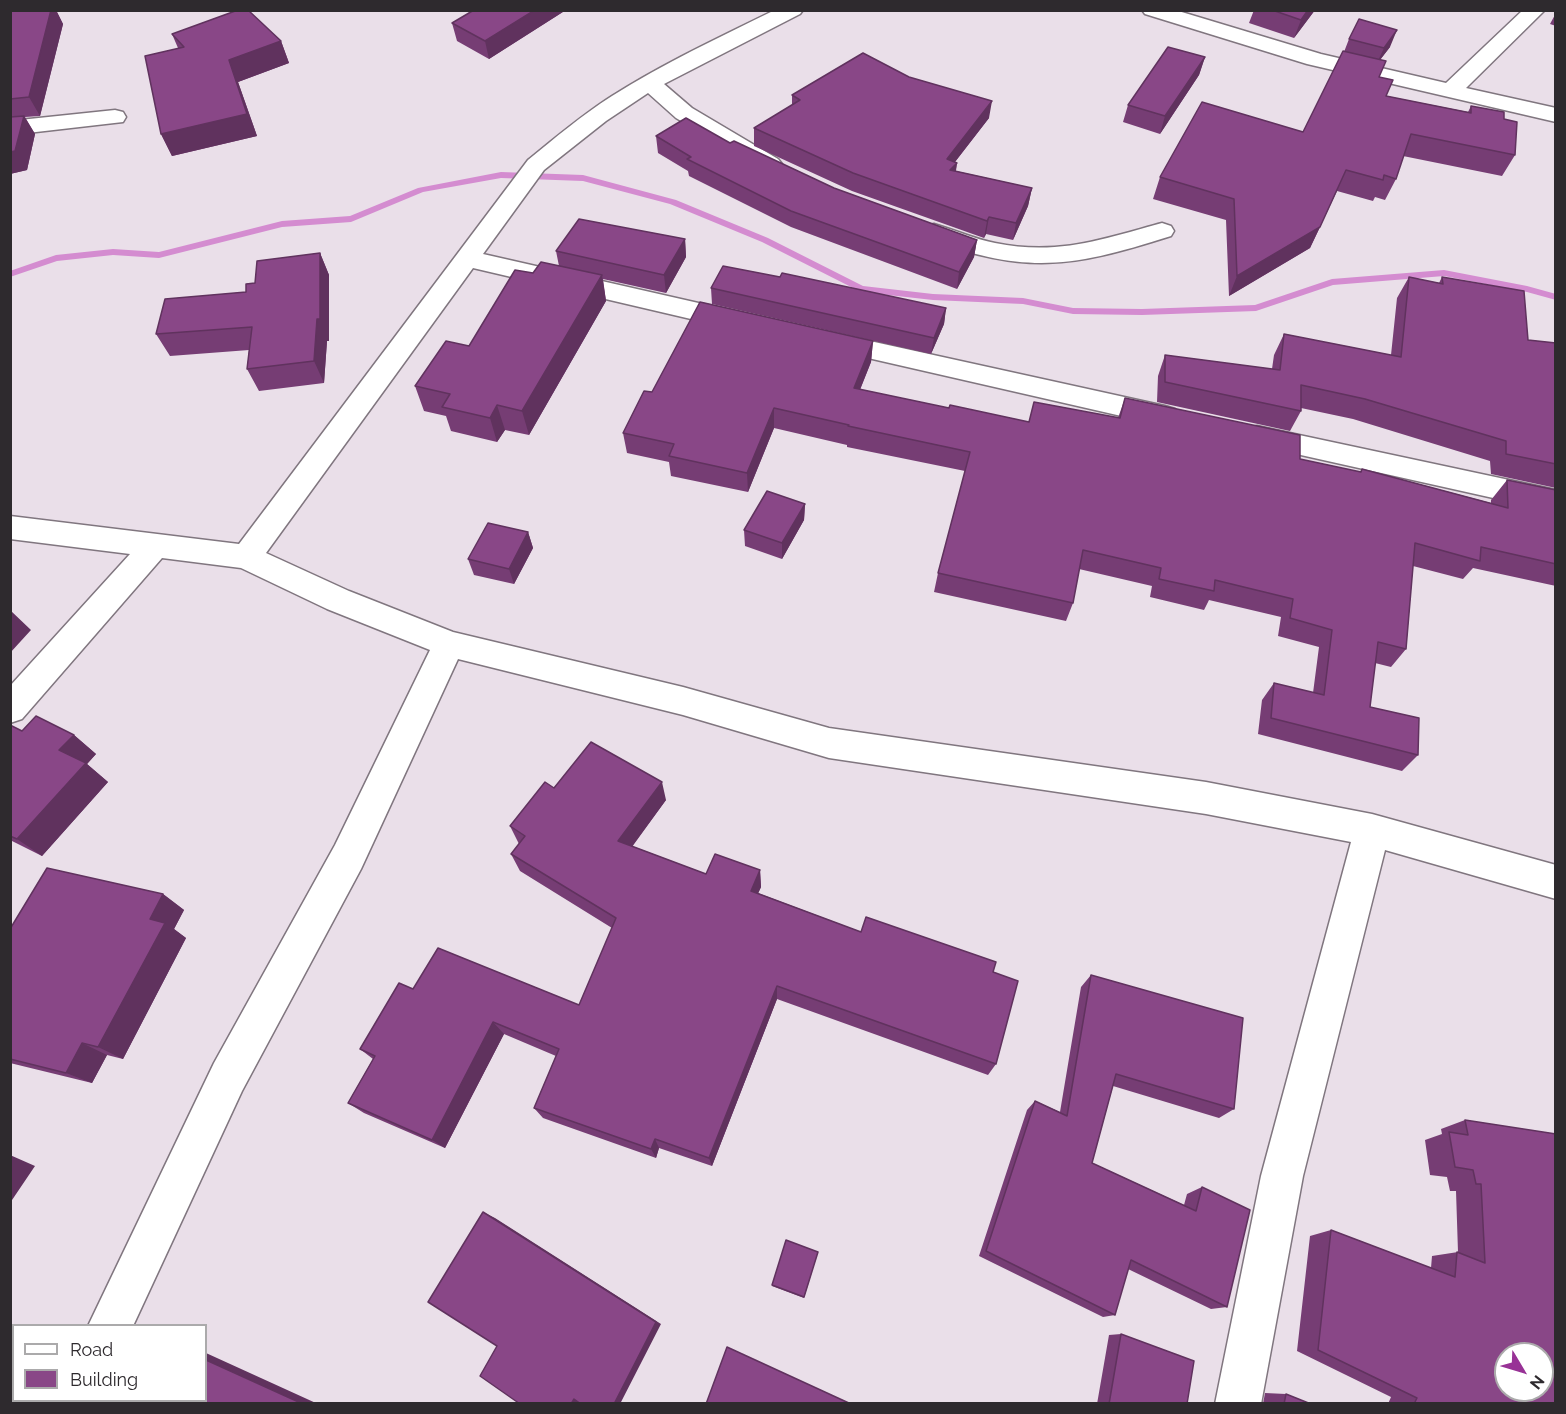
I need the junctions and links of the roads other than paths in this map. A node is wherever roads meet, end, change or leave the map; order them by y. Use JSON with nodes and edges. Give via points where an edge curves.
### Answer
{"nodes":[{"id":1,"x":793,"y":10,"type":"edge"},
{"id":2,"x":1152,"y":10,"type":"edge"},
{"id":3,"x":1534,"y":10,"type":"edge"},
{"id":4,"x":650,"y":83,"type":"junction"},
{"id":5,"x":1451,"y":90,"type":"junction"},
{"id":6,"x":1556,"y":115,"type":"edge"},
{"id":7,"x":115,"y":117,"type":"dead end"},
{"id":8,"x":10,"y":129,"type":"edge"},
{"id":9,"x":788,"y":173,"type":"edge"},
{"id":10,"x":908,"y":223,"type":"edge"},
{"id":11,"x":1162,"y":231,"type":"dead end"},
{"id":12,"x":468,"y":259,"type":"junction"},
{"id":13,"x":765,"y":327,"type":"edge"},
{"id":14,"x":800,"y":335,"type":"edge"},
{"id":15,"x":1193,"y":422,"type":"edge"},
{"id":16,"x":1228,"y":430,"type":"edge"},
{"id":17,"x":1556,"y":501,"type":"edge"},
{"id":18,"x":10,"y":527,"type":"edge"},
{"id":19,"x":154,"y":547,"type":"junction"},
{"id":20,"x":246,"y":557,"type":"junction"},
{"id":21,"x":449,"y":644,"type":"junction"},
{"id":22,"x":10,"y":709,"type":"edge"},
{"id":23,"x":1372,"y":830,"type":"junction"},
{"id":24,"x":1556,"y":882,"type":"edge"},
{"id":25,"x":111,"y":1324,"type":"edge"},
{"id":26,"x":1238,"y":1404,"type":"edge"}],
"edges":[{"from":1,"to":4,"type":"street"},
{"from":2,"to":5,"type":"street","via":[[1315,59]]},
{"from":3,"to":5,"type":"street"},
{"from":4,"to":9,"type":"street","via":[[684,113]]},
{"from":4,"to":12,"type":"street","via":[[578,130],[536,165]]},
{"from":5,"to":6,"type":"street"},
{"from":7,"to":8,"type":"street"},
{"from":10,"to":11,"type":"street","via":[[968,245],[1008,254],[1058,257]]},
{"from":12,"to":13,"type":"street"},
{"from":12,"to":20,"type":"street"},
{"from":14,"to":15,"type":"street"},
{"from":16,"to":17,"type":"street"},
{"from":18,"to":19,"type":"street"},
{"from":19,"to":20,"type":"street"},
{"from":19,"to":22,"type":"street"},
{"from":20,"to":21,"type":"street","via":[[338,600]]},
{"from":21,"to":23,"type":"street","via":[[661,695],[829,743],[1206,798]]},
{"from":21,"to":25,"type":"street","via":[[348,857],[228,1077]]},
{"from":23,"to":24,"type":"street"},
{"from":23,"to":26,"type":"street","via":[[1282,1176]]}]}
